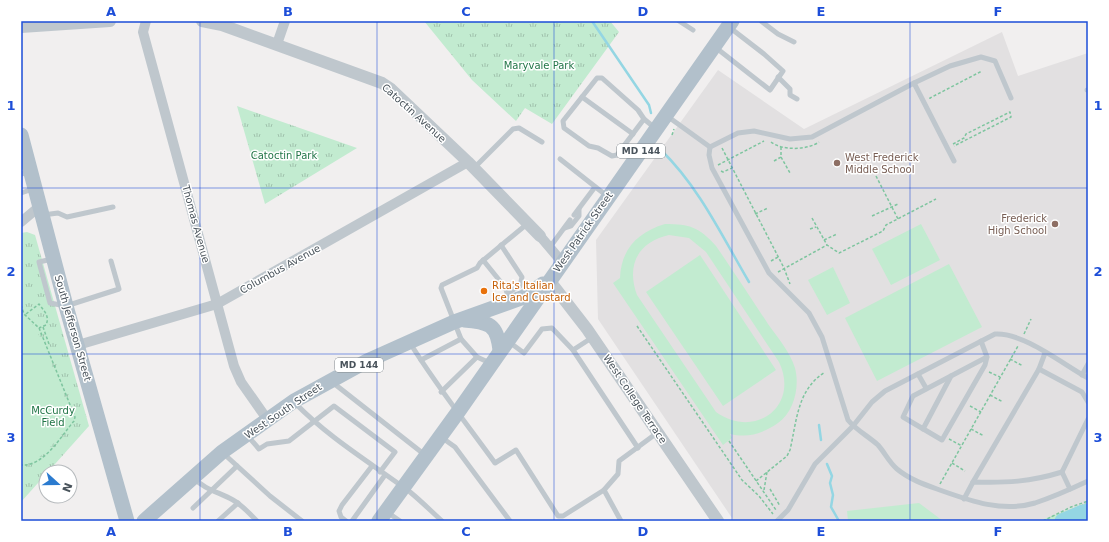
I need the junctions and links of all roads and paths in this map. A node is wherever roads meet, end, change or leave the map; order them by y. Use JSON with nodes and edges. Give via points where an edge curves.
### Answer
{"nodes":[{"id":1,"x":110,"y":21,"type":"edge"},
{"id":2,"x":146,"y":21,"type":"edge"},
{"id":3,"x":202,"y":21,"type":"edge"},
{"id":4,"x":285,"y":21,"type":"edge"},
{"id":5,"x":680,"y":21,"type":"edge"},
{"id":6,"x":761,"y":21,"type":"edge"},
{"id":7,"x":729,"y":23,"type":"edge"},
{"id":8,"x":21,"y":27,"type":"edge"},
{"id":9,"x":692,"y":30,"type":"dead end"},
{"id":10,"x":794,"y":42,"type":"dead end"},
{"id":11,"x":276,"y":44,"type":"junction"},
{"id":12,"x":714,"y":46,"type":"junction"},
{"id":13,"x":982,"y":71,"type":"dead end"},
{"id":14,"x":778,"y":77,"type":"junction"},
{"id":15,"x":914,"y":83,"type":"junction"},
{"id":16,"x":582,"y":97,"type":"junction"},
{"id":17,"x":1011,"y":98,"type":"dead end"},
{"id":18,"x":797,"y":99,"type":"dead end"},
{"id":19,"x":933,"y":105,"type":"dead end"},
{"id":20,"x":666,"y":116,"type":"junction"},
{"id":21,"x":644,"y":119,"type":"junction"},
{"id":22,"x":656,"y":129,"type":"junction"},
{"id":23,"x":633,"y":134,"type":"junction"},
{"id":24,"x":950,"y":138,"type":"dead end"},
{"id":25,"x":821,"y":139,"type":"dead end"},
{"id":26,"x":22,"y":140,"type":"edge"},
{"id":27,"x":759,"y":140,"type":"dead end"},
{"id":28,"x":764,"y":141,"type":"junction"},
{"id":29,"x":542,"y":142,"type":"dead end"},
{"id":30,"x":954,"y":145,"type":"junction"},
{"id":31,"x":623,"y":146,"type":"junction"},
{"id":32,"x":729,"y":146,"type":"dead end"},
{"id":33,"x":710,"y":147,"type":"junction"},
{"id":34,"x":781,"y":147,"type":"junction"},
{"id":35,"x":956,"y":150,"type":"dead end"},
{"id":36,"x":782,"y":156,"type":"junction"},
{"id":37,"x":636,"y":157,"type":"junction"},
{"id":38,"x":560,"y":159,"type":"dead end"},
{"id":39,"x":714,"y":159,"type":"dead end"},
{"id":40,"x":727,"y":160,"type":"junction"},
{"id":41,"x":774,"y":161,"type":"dead end"},
{"id":42,"x":954,"y":161,"type":"dead end"},
{"id":43,"x":471,"y":165,"type":"junction"},
{"id":44,"x":718,"y":165,"type":"junction"},
{"id":45,"x":732,"y":168,"type":"junction"},
{"id":46,"x":26,"y":173,"type":"edge"},
{"id":47,"x":790,"y":174,"type":"dead end"},
{"id":48,"x":876,"y":176,"type":"dead end"},
{"id":49,"x":595,"y":187,"type":"junction"},
{"id":50,"x":28,"y":191,"type":"edge"},
{"id":51,"x":608,"y":197,"type":"junction"},
{"id":52,"x":936,"y":199,"type":"dead end"},
{"id":53,"x":898,"y":204,"type":"dead end"},
{"id":54,"x":113,"y":207,"type":"dead end"},
{"id":55,"x":892,"y":207,"type":"junction"},
{"id":56,"x":579,"y":208,"type":"junction"},
{"id":57,"x":768,"y":208,"type":"dead end"},
{"id":58,"x":41,"y":211,"type":"junction"},
{"id":59,"x":755,"y":214,"type":"junction"},
{"id":60,"x":574,"y":215,"type":"dead end"},
{"id":61,"x":872,"y":216,"type":"dead end"},
{"id":62,"x":812,"y":218,"type":"dead end"},
{"id":63,"x":898,"y":219,"type":"junction"},
{"id":64,"x":570,"y":220,"type":"dead end"},
{"id":65,"x":21,"y":222,"type":"edge"},
{"id":66,"x":528,"y":224,"type":"junction"},
{"id":67,"x":816,"y":226,"type":"junction"},
{"id":68,"x":564,"y":228,"type":"junction"},
{"id":69,"x":810,"y":229,"type":"dead end"},
{"id":70,"x":837,"y":234,"type":"dead end"},
{"id":71,"x":540,"y":236,"type":"joint"},
{"id":72,"x":824,"y":240,"type":"junction"},
{"id":73,"x":501,"y":245,"type":"junction"},
{"id":74,"x":827,"y":245,"type":"junction"},
{"id":75,"x":550,"y":247,"type":"junction"},
{"id":76,"x":483,"y":260,"type":"junction"},
{"id":77,"x":111,"y":261,"type":"dead end"},
{"id":78,"x":562,"y":262,"type":"junction"},
{"id":79,"x":784,"y":268,"type":"junction"},
{"id":80,"x":776,"y":273,"type":"dead end"},
{"id":81,"x":549,"y":280,"type":"junction"},
{"id":82,"x":790,"y":286,"type":"dead end"},
{"id":83,"x":510,"y":297,"type":"junction"},
{"id":84,"x":218,"y":304,"type":"junction"},
{"id":85,"x":21,"y":305,"type":"edge"},
{"id":86,"x":66,"y":306,"type":"junction"},
{"id":87,"x":25,"y":315,"type":"junction"},
{"id":88,"x":1031,"y":319,"type":"dead end"},
{"id":89,"x":457,"y":321,"type":"junction"},
{"id":90,"x":637,"y":326,"type":"dead end"},
{"id":91,"x":43,"y":327,"type":"junction"},
{"id":92,"x":39,"y":328,"type":"junction"},
{"id":93,"x":1024,"y":334,"type":"dead end"},
{"id":94,"x":592,"y":337,"type":"junction"},
{"id":95,"x":461,"y":339,"type":"junction"},
{"id":96,"x":409,"y":341,"type":"junction"},
{"id":97,"x":981,"y":341,"type":"junction"},
{"id":98,"x":49,"y":344,"type":"dead end"},
{"id":99,"x":1019,"y":344,"type":"dead end"},
{"id":100,"x":78,"y":345,"type":"junction"},
{"id":101,"x":504,"y":346,"type":"junction"},
{"id":102,"x":573,"y":350,"type":"junction"},
{"id":103,"x":1045,"y":353,"type":"junction"},
{"id":104,"x":478,"y":357,"type":"junction"},
{"id":105,"x":987,"y":357,"type":"junction"},
{"id":106,"x":1010,"y":359,"type":"junction"},
{"id":107,"x":421,"y":360,"type":"junction"},
{"id":108,"x":491,"y":364,"type":"junction"},
{"id":109,"x":1088,"y":364,"type":"edge"},
{"id":110,"x":1023,"y":366,"type":"dead end"},
{"id":111,"x":832,"y":367,"type":"junction"},
{"id":112,"x":1039,"y":369,"type":"junction"},
{"id":113,"x":987,"y":370,"type":"dead end"},
{"id":114,"x":918,"y":374,"type":"junction"},
{"id":115,"x":952,"y":375,"type":"junction"},
{"id":116,"x":1082,"y":375,"type":"junction"},
{"id":117,"x":1000,"y":377,"type":"junction"},
{"id":118,"x":1088,"y":378,"type":"edge"},
{"id":119,"x":330,"y":379,"type":"junction"},
{"id":120,"x":926,"y":388,"type":"junction"},
{"id":121,"x":441,"y":392,"type":"junction"},
{"id":122,"x":990,"y":395,"type":"junction"},
{"id":123,"x":294,"y":401,"type":"junction"},
{"id":124,"x":1003,"y":402,"type":"dead end"},
{"id":125,"x":1088,"y":402,"type":"edge"},
{"id":126,"x":967,"y":404,"type":"dead end"},
{"id":127,"x":458,"y":412,"type":"junction"},
{"id":128,"x":981,"y":412,"type":"junction"},
{"id":129,"x":267,"y":419,"type":"junction"},
{"id":130,"x":1088,"y":419,"type":"edge"},
{"id":131,"x":314,"y":421,"type":"junction"},
{"id":132,"x":852,"y":426,"type":"junction"},
{"id":133,"x":971,"y":428,"type":"junction"},
{"id":134,"x":923,"y":429,"type":"junction"},
{"id":135,"x":658,"y":433,"type":"junction"},
{"id":136,"x":247,"y":434,"type":"junction"},
{"id":137,"x":440,"y":436,"type":"junction"},
{"id":138,"x":984,"y":436,"type":"dead end"},
{"id":139,"x":948,"y":438,"type":"dead end"},
{"id":140,"x":729,"y":441,"type":"dead end"},
{"id":141,"x":962,"y":446,"type":"junction"},
{"id":142,"x":638,"y":448,"type":"junction"},
{"id":143,"x":222,"y":452,"type":"junction"},
{"id":144,"x":426,"y":456,"type":"junction"},
{"id":145,"x":952,"y":463,"type":"junction"},
{"id":146,"x":21,"y":465,"type":"edge"},
{"id":147,"x":237,"y":466,"type":"junction"},
{"id":148,"x":372,"y":466,"type":"junction"},
{"id":149,"x":965,"y":471,"type":"dead end"},
{"id":150,"x":767,"y":472,"type":"junction"},
{"id":151,"x":1062,"y":472,"type":"junction"},
{"id":152,"x":383,"y":474,"type":"junction"},
{"id":153,"x":193,"y":478,"type":"junction"},
{"id":154,"x":756,"y":481,"type":"junction"},
{"id":155,"x":1088,"y":481,"type":"edge"},
{"id":156,"x":973,"y":482,"type":"junction"},
{"id":157,"x":940,"y":484,"type":"dead end"},
{"id":158,"x":403,"y":488,"type":"junction"},
{"id":159,"x":770,"y":489,"type":"dead end"},
{"id":160,"x":1070,"y":489,"type":"junction"},
{"id":161,"x":604,"y":490,"type":"junction"},
{"id":162,"x":211,"y":491,"type":"junction"},
{"id":163,"x":764,"y":492,"type":"junction"},
{"id":164,"x":964,"y":499,"type":"junction"},
{"id":165,"x":1088,"y":501,"type":"edge"},
{"id":166,"x":238,"y":503,"type":"junction"},
{"id":167,"x":780,"y":506,"type":"dead end"},
{"id":168,"x":193,"y":508,"type":"dead end"},
{"id":169,"x":776,"y":510,"type":"dead end"},
{"id":170,"x":773,"y":514,"type":"dead end"},
{"id":171,"x":382,"y":516,"type":"edge"},
{"id":172,"x":558,"y":519,"type":"edge"},
{"id":173,"x":127,"y":521,"type":"edge"},
{"id":174,"x":144,"y":521,"type":"edge"},
{"id":175,"x":218,"y":521,"type":"edge"},
{"id":176,"x":258,"y":521,"type":"edge"},
{"id":177,"x":302,"y":521,"type":"edge"},
{"id":178,"x":346,"y":521,"type":"edge"},
{"id":179,"x":352,"y":521,"type":"edge"},
{"id":180,"x":400,"y":521,"type":"edge"},
{"id":181,"x":442,"y":521,"type":"edge"},
{"id":182,"x":510,"y":521,"type":"edge"},
{"id":183,"x":621,"y":521,"type":"edge"},
{"id":184,"x":718,"y":521,"type":"edge"},
{"id":185,"x":777,"y":521,"type":"edge"},
{"id":186,"x":1043,"y":521,"type":"edge"}],
"edges":[{"from":1,"to":8,"type":"street"},
{"from":2,"to":84,"type":"street","name":"Thomas Avenue","via":[[143,32]]},
{"from":3,"to":11,"type":"street","name":"Catoctin Avenue","via":[[222,25]]},
{"from":4,"to":11,"type":"street"},
{"from":5,"to":9,"type":"lane"},
{"from":6,"to":10,"type":"lane"},
{"from":7,"to":12,"type":"main road","name":"West Patrick Street","number":"MD 144"},
{"from":7,"to":14,"type":"lane","via":[[783,71]]},
{"from":11,"to":43,"type":"street","name":"Catoctin Avenue","via":[[382,83]]},
{"from":12,"to":14,"type":"lane","via":[[770,90]]},
{"from":12,"to":20,"type":"main road","name":"West Patrick Street","number":"MD 144"},
{"from":13,"to":19,"type":"path","via":[[930,98]]},
{"from":14,"to":18,"type":"lane","via":[[790,89],[790,95]]},
{"from":15,"to":17,"type":"lane","via":[[950,66],[981,57],[995,61]]},
{"from":15,"to":33,"type":"lane","via":[[812,137],[790,140],[754,131],[738,133]]},
{"from":15,"to":42,"type":"lane"},
{"from":16,"to":21,"type":"lane","via":[[597,78],[602,78],[638,110]]},
{"from":16,"to":23,"type":"lane"},
{"from":16,"to":31,"type":"lane","via":[[563,121],[564,128],[589,146],[612,156],[617,155]]},
{"from":20,"to":22,"type":"main road","name":"West Patrick Street","number":"MD 144"},
{"from":20,"to":33,"type":"lane"},
{"from":21,"to":22,"type":"lane"},
{"from":21,"to":23,"type":"lane"},
{"from":22,"to":37,"type":"main road","name":"West Patrick Street","number":"MD 144"},
{"from":23,"to":31,"type":"lane"},
{"from":24,"to":30,"type":"path"},
{"from":25,"to":34,"type":"path","via":[[813,146]]},
{"from":26,"to":46,"type":"main road","name":"South Jefferson Street"},
{"from":27,"to":28,"type":"path"},
{"from":28,"to":34,"type":"path"},
{"from":28,"to":40,"type":"path"},
{"from":29,"to":43,"type":"lane","via":[[519,128],[513,129]]},
{"from":30,"to":30,"type":"path","via":[[1011,116],[1010,112],[966,134]]},
{"from":30,"to":35,"type":"path"},
{"from":31,"to":37,"type":"lane"},
{"from":32,"to":40,"type":"path","via":[[720,150]]},
{"from":33,"to":111,"type":"lane","via":[[712,168],[769,273],[809,313],[822,337]]},
{"from":34,"to":36,"type":"path"},
{"from":36,"to":41,"type":"path"},
{"from":36,"to":47,"type":"path"},
{"from":37,"to":51,"type":"main road","name":"West Patrick Street","number":"MD 144"},
{"from":38,"to":49,"type":"lane"},
{"from":39,"to":44,"type":"path"},
{"from":40,"to":44,"type":"path"},
{"from":40,"to":45,"type":"path"},
{"from":43,"to":66,"type":"street","name":"Catoctin Avenue"},
{"from":43,"to":84,"type":"street","name":"Columbus Avenue"},
{"from":44,"to":45,"type":"path","via":[[723,172]]},
{"from":45,"to":59,"type":"path"},
{"from":46,"to":50,"type":"main road","name":"South Jefferson Street"},
{"from":48,"to":55,"type":"path"},
{"from":49,"to":51,"type":"lane"},
{"from":49,"to":56,"type":"lane"},
{"from":50,"to":58,"type":"main road","name":"South Jefferson Street"},
{"from":51,"to":78,"type":"main road","name":"West Patrick Street","number":"MD 144"},
{"from":52,"to":63,"type":"path"},
{"from":53,"to":55,"type":"path"},
{"from":54,"to":58,"type":"lane","via":[[67,217]]},
{"from":55,"to":61,"type":"path"},
{"from":55,"to":63,"type":"path"},
{"from":56,"to":60,"type":"lane"},
{"from":56,"to":68,"type":"lane","via":[[579,216],[571,226]]},
{"from":57,"to":59,"type":"path"},
{"from":58,"to":65,"type":"street"},
{"from":58,"to":86,"type":"main road","name":"South Jefferson Street"},
{"from":59,"to":79,"type":"path"},
{"from":62,"to":67,"type":"path"},
{"from":63,"to":74,"type":"path","via":[[886,225],[883,231],[839,253]]},
{"from":64,"to":68,"type":"lane"},
{"from":66,"to":71,"type":"street","name":"Catoctin Avenue"},
{"from":66,"to":73,"type":"lane"},
{"from":67,"to":69,"type":"path"},
{"from":67,"to":72,"type":"path"},
{"from":68,"to":75,"type":"lane"},
{"from":70,"to":72,"type":"path"},
{"from":71,"to":75,"type":"street","name":"Catoctin Avenue"},
{"from":72,"to":74,"type":"path"},
{"from":73,"to":76,"type":"lane"},
{"from":73,"to":83,"type":"lane","via":[[522,276],[520,286]]},
{"from":74,"to":79,"type":"path"},
{"from":75,"to":78,"type":"street","name":"Catoctin Avenue"},
{"from":76,"to":83,"type":"lane"},
{"from":76,"to":89,"type":"lane","via":[[472,271],[442,285],[441,288]]},
{"from":77,"to":86,"type":"lane","via":[[119,289]]},
{"from":78,"to":81,"type":"main road","name":"West Patrick Street","number":"MD 144"},
{"from":79,"to":80,"type":"path"},
{"from":79,"to":82,"type":"path"},
{"from":81,"to":83,"type":"main road","name":"West South Street","number":"MD 144","via":[[524,297]]},
{"from":81,"to":94,"type":"street","name":"West College Terrace"},
{"from":81,"to":101,"type":"main road","name":"West Patrick Street","number":"MD 144"},
{"from":83,"to":89,"type":"main road","name":"West South Street","number":"MD 144"},
{"from":84,"to":100,"type":"street","name":"Columbus Avenue"},
{"from":84,"to":129,"type":"street","name":"Thomas Avenue","via":[[234,366],[241,382]]},
{"from":85,"to":87,"type":"path"},
{"from":86,"to":100,"type":"main road","name":"South Jefferson Street"},
{"from":87,"to":91,"type":"path","via":[[39,304],[47,317]]},
{"from":87,"to":92,"type":"path"},
{"from":88,"to":93,"type":"path"},
{"from":89,"to":95,"type":"lane"},
{"from":89,"to":96,"type":"main road","name":"West South Street","number":"MD 144"},
{"from":89,"to":101,"type":"main road","via":[[480,321],[490,325]]},
{"from":90,"to":170,"type":"path","via":[[742,480]]},
{"from":91,"to":92,"type":"path"},
{"from":91,"to":98,"type":"path"},
{"from":92,"to":146,"type":"path","via":[[71,406],[74,421],[41,459]]},
{"from":94,"to":102,"type":"lane"},
{"from":94,"to":135,"type":"street","name":"West College Terrace"},
{"from":95,"to":104,"type":"lane"},
{"from":95,"to":107,"type":"lane"},
{"from":96,"to":107,"type":"lane"},
{"from":96,"to":119,"type":"main road","name":"West South Street","number":"MD 144"},
{"from":97,"to":103,"type":"lane","via":[[995,334],[1005,333]]},
{"from":97,"to":105,"type":"lane"},
{"from":97,"to":114,"type":"lane"},
{"from":99,"to":106,"type":"path"},
{"from":100,"to":173,"type":"main road","name":"South Jefferson Street"},
{"from":101,"to":102,"type":"lane","via":[[524,353],[542,329],[552,328]]},
{"from":101,"to":108,"type":"main road","name":"West Patrick Street","number":"MD 144"},
{"from":102,"to":142,"type":"lane"},
{"from":103,"to":112,"type":"lane"},
{"from":103,"to":116,"type":"lane"},
{"from":104,"to":108,"type":"lane"},
{"from":104,"to":121,"type":"lane"},
{"from":105,"to":115,"type":"lane"},
{"from":105,"to":134,"type":"lane","via":[[985,365],[942,440]]},
{"from":106,"to":110,"type":"path"},
{"from":106,"to":117,"type":"path"},
{"from":107,"to":121,"type":"lane"},
{"from":108,"to":127,"type":"main road","name":"West Patrick Street","number":"MD 144"},
{"from":109,"to":116,"type":"lane"},
{"from":111,"to":132,"type":"lane"},
{"from":111,"to":150,"type":"path","via":[[802,396],[790,450],[787,456]]},
{"from":112,"to":125,"type":"lane","via":[[1082,392]]},
{"from":112,"to":156,"type":"lane"},
{"from":113,"to":117,"type":"path"},
{"from":114,"to":120,"type":"lane"},
{"from":114,"to":132,"type":"lane","via":[[885,391]]},
{"from":115,"to":120,"type":"lane"},
{"from":115,"to":134,"type":"lane"},
{"from":116,"to":118,"type":"lane"},
{"from":117,"to":122,"type":"path"},
{"from":119,"to":123,"type":"main road","name":"West South Street","number":"MD 144"},
{"from":119,"to":144,"type":"lane"},
{"from":120,"to":134,"type":"lane","via":[[913,396],[903,418]]},
{"from":121,"to":127,"type":"lane"},
{"from":122,"to":124,"type":"path"},
{"from":122,"to":128,"type":"path"},
{"from":123,"to":129,"type":"main road","name":"West South Street","number":"MD 144"},
{"from":123,"to":131,"type":"lane"},
{"from":126,"to":128,"type":"path"},
{"from":127,"to":137,"type":"main road","name":"West Patrick Street","number":"MD 144"},
{"from":127,"to":172,"type":"lane","via":[[495,463],[516,450]]},
{"from":128,"to":133,"type":"path"},
{"from":129,"to":136,"type":"main road","name":"West South Street","number":"MD 144"},
{"from":130,"to":151,"type":"lane"},
{"from":131,"to":136,"type":"lane","via":[[289,441],[267,444],[259,449]]},
{"from":131,"to":148,"type":"lane"},
{"from":131,"to":152,"type":"lane","via":[[334,406],[395,452]]},
{"from":132,"to":164,"type":"lane","via":[[878,446],[888,460],[911,478]]},
{"from":132,"to":185,"type":"lane","via":[[816,464],[788,510]]},
{"from":133,"to":138,"type":"path"},
{"from":133,"to":141,"type":"path"},
{"from":135,"to":142,"type":"lane"},
{"from":135,"to":184,"type":"street","name":"West College Terrace"},
{"from":136,"to":143,"type":"main road","name":"West South Street","number":"MD 144"},
{"from":137,"to":144,"type":"main road","name":"West Patrick Street","number":"MD 144"},
{"from":137,"to":182,"type":"lane","via":[[455,447]]},
{"from":139,"to":141,"type":"path"},
{"from":140,"to":154,"type":"path"},
{"from":141,"to":145,"type":"path"},
{"from":142,"to":161,"type":"lane","via":[[619,461],[618,474]]},
{"from":143,"to":147,"type":"lane"},
{"from":143,"to":153,"type":"main road","name":"West South Street","number":"MD 144"},
{"from":144,"to":158,"type":"main road","name":"West Patrick Street","number":"MD 144"},
{"from":145,"to":149,"type":"path"},
{"from":145,"to":157,"type":"path"},
{"from":147,"to":162,"type":"lane"},
{"from":147,"to":177,"type":"lane"},
{"from":148,"to":152,"type":"lane"},
{"from":148,"to":178,"type":"lane","via":[[339,511]]},
{"from":150,"to":154,"type":"path"},
{"from":150,"to":163,"type":"path"},
{"from":151,"to":156,"type":"lane","via":[[1013,483]]},
{"from":151,"to":160,"type":"lane"},
{"from":152,"to":158,"type":"lane"},
{"from":152,"to":179,"type":"lane"},
{"from":153,"to":162,"type":"lane"},
{"from":153,"to":174,"type":"main road","name":"West South Street","number":"MD 144"},
{"from":154,"to":163,"type":"path"},
{"from":155,"to":160,"type":"lane"},
{"from":156,"to":164,"type":"lane"},
{"from":158,"to":171,"type":"main road","name":"West Patrick Street","number":"MD 144"},
{"from":158,"to":181,"type":"lane"},
{"from":159,"to":167,"type":"path"},
{"from":160,"to":164,"type":"lane","via":[[1033,503],[1009,506],[992,506]]},
{"from":161,"to":172,"type":"lane"},
{"from":161,"to":183,"type":"lane"},
{"from":162,"to":166,"type":"lane"},
{"from":162,"to":168,"type":"lane"},
{"from":163,"to":169,"type":"path"},
{"from":165,"to":186,"type":"path"},
{"from":166,"to":175,"type":"lane"},
{"from":166,"to":176,"type":"lane"},
{"from":171,"to":180,"type":"lane"}]}
